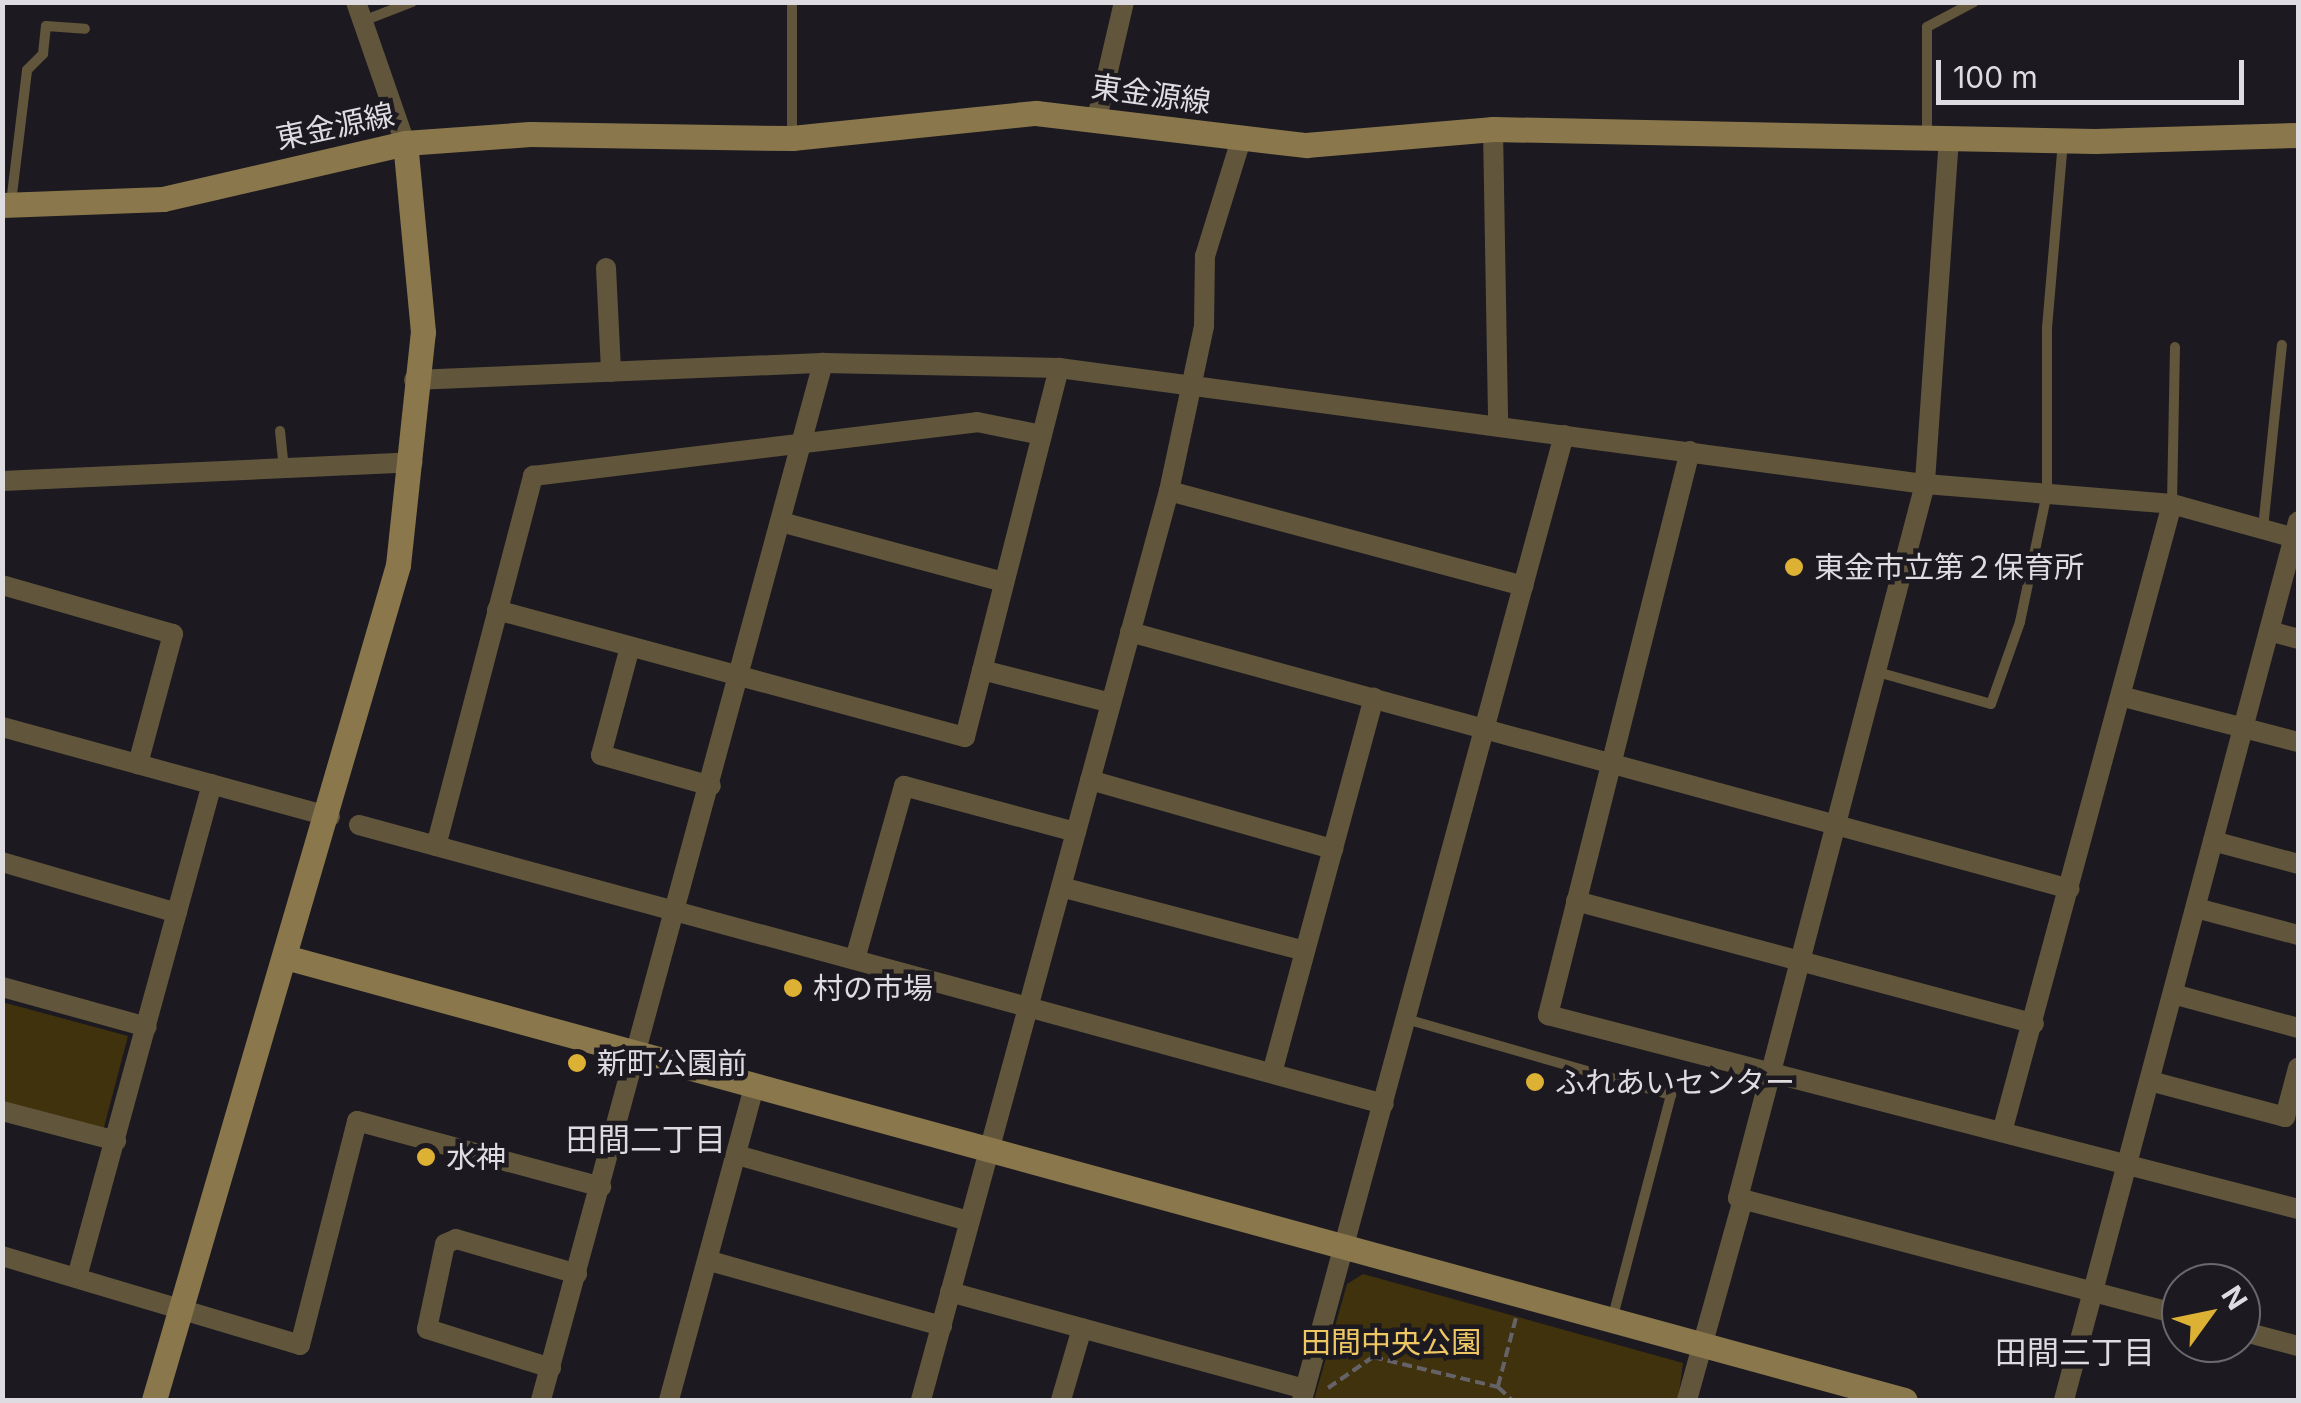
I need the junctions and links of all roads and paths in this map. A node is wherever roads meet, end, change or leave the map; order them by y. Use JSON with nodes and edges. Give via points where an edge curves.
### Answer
{"nodes":[{"id":1,"x":412,"y":2,"type":"edge"},
{"id":2,"x":792,"y":2,"type":"edge"},
{"id":3,"x":1124,"y":2,"type":"edge"},
{"id":4,"x":1974,"y":2,"type":"edge"},
{"id":5,"x":359,"y":12,"type":"edge"},
{"id":6,"x":85,"y":29,"type":"dead end"},
{"id":7,"x":1098,"y":118,"type":"junction"},
{"id":8,"x":1493,"y":129,"type":"junction"},
{"id":9,"x":2298,"y":135,"type":"edge"},
{"id":10,"x":792,"y":138,"type":"junction"},
{"id":11,"x":1938,"y":138,"type":"junction"},
{"id":12,"x":1241,"y":140,"type":"junction"},
{"id":13,"x":2063,"y":140,"type":"junction"},
{"id":14,"x":405,"y":143,"type":"junction"},
{"id":15,"x":6,"y":205,"type":"edge"},
{"id":16,"x":606,"y":268,"type":"dead end"},
{"id":17,"x":2282,"y":345,"type":"dead end"},
{"id":18,"x":2176,"y":347,"type":"dead end"},
{"id":19,"x":823,"y":363,"type":"junction"},
{"id":20,"x":1059,"y":368,"type":"junction"},
{"id":21,"x":611,"y":372,"type":"junction"},
{"id":22,"x":414,"y":380,"type":"junction"},
{"id":23,"x":1192,"y":383,"type":"junction"},
{"id":24,"x":1498,"y":424,"type":"junction"},
{"id":25,"x":280,"y":431,"type":"dead end"},
{"id":26,"x":1564,"y":435,"type":"junction"},
{"id":27,"x":1042,"y":436,"type":"junction"},
{"id":28,"x":802,"y":442,"type":"junction"},
{"id":29,"x":1690,"y":452,"type":"junction"},
{"id":30,"x":413,"y":462,"type":"junction"},
{"id":31,"x":284,"y":468,"type":"junction"},
{"id":32,"x":2,"y":481,"type":"edge"},
{"id":33,"x":1925,"y":484,"type":"junction"},
{"id":34,"x":1170,"y":491,"type":"junction"},
{"id":35,"x":2047,"y":493,"type":"junction"},
{"id":36,"x":2172,"y":504,"type":"junction"},
{"id":37,"x":781,"y":522,"type":"junction"},
{"id":38,"x":2263,"y":531,"type":"junction"},
{"id":39,"x":2297,"y":533,"type":"edge"},
{"id":40,"x":1004,"y":582,"type":"junction"},
{"id":41,"x":2,"y":585,"type":"edge"},
{"id":42,"x":1524,"y":586,"type":"junction"},
{"id":43,"x":497,"y":610,"type":"junction"},
{"id":44,"x":2269,"y":631,"type":"junction"},
{"id":45,"x":1130,"y":632,"type":"junction"},
{"id":46,"x":2298,"y":638,"type":"edge"},
{"id":47,"x":630,"y":647,"type":"junction"},
{"id":48,"x":982,"y":670,"type":"junction"},
{"id":49,"x":1881,"y":673,"type":"junction"},
{"id":50,"x":740,"y":678,"type":"junction"},
{"id":51,"x":2124,"y":697,"type":"junction"},
{"id":52,"x":1374,"y":698,"type":"junction"},
{"id":53,"x":1111,"y":703,"type":"junction"},
{"id":54,"x":2,"y":727,"type":"edge"},
{"id":55,"x":2244,"y":727,"type":"junction"},
{"id":56,"x":1485,"y":728,"type":"junction"},
{"id":57,"x":2298,"y":742,"type":"edge"},
{"id":58,"x":1612,"y":763,"type":"junction"},
{"id":59,"x":138,"y":764,"type":"junction"},
{"id":60,"x":1090,"y":780,"type":"junction"},
{"id":61,"x":212,"y":784,"type":"junction"},
{"id":62,"x":711,"y":786,"type":"junction"},
{"id":63,"x":330,"y":817,"type":"junction"},
{"id":64,"x":359,"y":824,"type":"dead end"},
{"id":65,"x":1836,"y":824,"type":"junction"},
{"id":66,"x":1076,"y":832,"type":"junction"},
{"id":67,"x":2213,"y":842,"type":"junction"},
{"id":68,"x":436,"y":846,"type":"junction"},
{"id":69,"x":1333,"y":849,"type":"junction"},
{"id":70,"x":2,"y":862,"type":"edge"},
{"id":71,"x":2298,"y":864,"type":"edge"},
{"id":72,"x":1060,"y":886,"type":"junction"},
{"id":73,"x":2070,"y":889,"type":"junction"},
{"id":74,"x":1576,"y":901,"type":"junction"},
{"id":75,"x":2196,"y":908,"type":"junction"},
{"id":76,"x":677,"y":912,"type":"junction"},
{"id":77,"x":178,"y":913,"type":"junction"},
{"id":78,"x":2298,"y":936,"type":"edge"},
{"id":79,"x":1305,"y":951,"type":"junction"},
{"id":80,"x":289,"y":958,"type":"junction"},
{"id":81,"x":855,"y":959,"type":"junction"},
{"id":82,"x":1800,"y":962,"type":"junction"},
{"id":83,"x":2,"y":986,"type":"edge"},
{"id":84,"x":2172,"y":994,"type":"junction"},
{"id":85,"x":1028,"y":1006,"type":"junction"},
{"id":86,"x":1406,"y":1019,"type":"junction"},
{"id":87,"x":2034,"y":1024,"type":"junction"},
{"id":88,"x":147,"y":1026,"type":"junction"},
{"id":89,"x":2298,"y":1028,"type":"edge"},
{"id":90,"x":639,"y":1052,"type":"junction"},
{"id":91,"x":2298,"y":1068,"type":"edge"},
{"id":92,"x":1771,"y":1072,"type":"junction"},
{"id":93,"x":1272,"y":1073,"type":"junction"},
{"id":94,"x":2150,"y":1080,"type":"junction"},
{"id":95,"x":755,"y":1084,"type":"junction"},
{"id":96,"x":1384,"y":1104,"type":"junction"},
{"id":97,"x":2,"y":1111,"type":"edge"},
{"id":98,"x":2002,"y":1132,"type":"junction"},
{"id":99,"x":116,"y":1141,"type":"junction"},
{"id":100,"x":989,"y":1148,"type":"junction"},
{"id":101,"x":737,"y":1155,"type":"junction"},
{"id":102,"x":2128,"y":1164,"type":"junction"},
{"id":103,"x":601,"y":1187,"type":"junction"},
{"id":104,"x":1743,"y":1200,"type":"junction"},
{"id":105,"x":2298,"y":1208,"type":"edge"},
{"id":106,"x":969,"y":1222,"type":"junction"},
{"id":107,"x":1345,"y":1246,"type":"junction"},
{"id":108,"x":2,"y":1256,"type":"edge"},
{"id":109,"x":710,"y":1262,"type":"junction"},
{"id":110,"x":577,"y":1274,"type":"junction"},
{"id":111,"x":76,"y":1277,"type":"junction"},
{"id":112,"x":950,"y":1292,"type":"junction"},
{"id":113,"x":2094,"y":1292,"type":"junction"},
{"id":114,"x":1522,"y":1294,"type":"junction"},
{"id":115,"x":178,"y":1310,"type":"junction"},
{"id":116,"x":2161,"y":1310,"type":"edge"},
{"id":117,"x":1612,"y":1319,"type":"junction"},
{"id":118,"x":942,"y":1326,"type":"junction"},
{"id":119,"x":1082,"y":1328,"type":"junction"},
{"id":120,"x":2261,"y":1336,"type":"edge"},
{"id":121,"x":1702,"y":1344,"type":"junction"},
{"id":122,"x":2298,"y":1346,"type":"edge"},
{"id":123,"x":550,"y":1368,"type":"junction"},
{"id":124,"x":1498,"y":1387,"type":"junction"},
{"id":125,"x":1309,"y":1397,"type":"edge"},
{"id":126,"x":154,"y":1400,"type":"edge"},
{"id":127,"x":541,"y":1400,"type":"edge"},
{"id":128,"x":670,"y":1400,"type":"edge"},
{"id":129,"x":921,"y":1400,"type":"edge"},
{"id":130,"x":1061,"y":1400,"type":"edge"},
{"id":131,"x":1512,"y":1400,"type":"edge"},
{"id":132,"x":1687,"y":1400,"type":"edge"},
{"id":133,"x":1905,"y":1400,"type":"edge"},
{"id":134,"x":2064,"y":1400,"type":"edge"}],
"edges":[{"from":1,"to":5,"type":"lane"},
{"from":2,"to":10,"type":"lane"},
{"from":3,"to":7,"type":"street"},
{"from":4,"to":11,"type":"lane","via":[[1927,26]]},
{"from":5,"to":14,"type":"street"},
{"from":6,"to":15,"type":"lane","via":[[46,26],[42,54],[27,70]]},
{"from":7,"to":10,"type":"street","name":"東金源線","via":[[1036,113]]},
{"from":7,"to":12,"type":"street","name":"東金源線"},
{"from":8,"to":11,"type":"street","name":"東金源線"},
{"from":8,"to":12,"type":"street","name":"東金源線","via":[[1372,146]]},
{"from":8,"to":24,"type":"street"},
{"from":9,"to":13,"type":"street","name":"東金源線"},
{"from":10,"to":14,"type":"street","name":"東金源線","via":[[530,134]]},
{"from":11,"to":13,"type":"street","name":"東金源線"},
{"from":11,"to":33,"type":"street"},
{"from":12,"to":23,"type":"street","via":[[1205,256]]},
{"from":13,"to":35,"type":"lane","via":[[2047,328]]},
{"from":14,"to":15,"type":"street","name":"東金源線","via":[[162,199]]},
{"from":14,"to":22,"type":"street","via":[[424,332]]},
{"from":16,"to":21,"type":"street"},
{"from":17,"to":38,"type":"lane"},
{"from":18,"to":36,"type":"lane"},
{"from":19,"to":20,"type":"street"},
{"from":19,"to":21,"type":"street"},
{"from":19,"to":28,"type":"street"},
{"from":20,"to":23,"type":"street"},
{"from":20,"to":27,"type":"street"},
{"from":21,"to":22,"type":"street"},
{"from":22,"to":30,"type":"street"},
{"from":23,"to":24,"type":"street"},
{"from":23,"to":34,"type":"street"},
{"from":24,"to":26,"type":"street"},
{"from":25,"to":31,"type":"lane"},
{"from":26,"to":29,"type":"street"},
{"from":26,"to":42,"type":"street"},
{"from":27,"to":28,"type":"street","via":[[976,422]]},
{"from":27,"to":40,"type":"street"},
{"from":28,"to":37,"type":"street"},
{"from":28,"to":43,"type":"street","via":[[533,476]]},
{"from":29,"to":33,"type":"street"},
{"from":29,"to":58,"type":"street"},
{"from":30,"to":31,"type":"street"},
{"from":30,"to":63,"type":"street","via":[[398,565]]},
{"from":31,"to":32,"type":"street"},
{"from":33,"to":35,"type":"street"},
{"from":33,"to":49,"type":"street"},
{"from":34,"to":42,"type":"street"},
{"from":34,"to":45,"type":"street"},
{"from":35,"to":36,"type":"street"},
{"from":35,"to":49,"type":"lane","via":[[1991,704]]},
{"from":36,"to":38,"type":"street"},
{"from":36,"to":51,"type":"street"},
{"from":37,"to":40,"type":"street"},
{"from":37,"to":50,"type":"street"},
{"from":38,"to":39,"type":"street"},
{"from":39,"to":44,"type":"street"},
{"from":40,"to":48,"type":"street"},
{"from":41,"to":59,"type":"street","via":[[174,634]]},
{"from":42,"to":56,"type":"street"},
{"from":43,"to":47,"type":"street"},
{"from":43,"to":68,"type":"street"},
{"from":44,"to":46,"type":"street"},
{"from":44,"to":55,"type":"street"},
{"from":45,"to":52,"type":"street"},
{"from":45,"to":53,"type":"street"},
{"from":47,"to":50,"type":"street"},
{"from":47,"to":62,"type":"street","via":[[601,755]]},
{"from":48,"to":50,"type":"street","via":[[965,737]]},
{"from":48,"to":53,"type":"street"},
{"from":49,"to":65,"type":"street"},
{"from":50,"to":62,"type":"street"},
{"from":51,"to":55,"type":"street"},
{"from":51,"to":73,"type":"street"},
{"from":52,"to":56,"type":"street"},
{"from":52,"to":69,"type":"street"},
{"from":53,"to":60,"type":"street"},
{"from":54,"to":59,"type":"street"},
{"from":55,"to":57,"type":"street"},
{"from":55,"to":67,"type":"street"},
{"from":56,"to":58,"type":"street"},
{"from":56,"to":86,"type":"street"},
{"from":58,"to":65,"type":"street"},
{"from":58,"to":74,"type":"street"},
{"from":59,"to":61,"type":"street"},
{"from":60,"to":66,"type":"street"},
{"from":60,"to":69,"type":"street"},
{"from":61,"to":63,"type":"street"},
{"from":61,"to":77,"type":"street"},
{"from":62,"to":76,"type":"street"},
{"from":63,"to":80,"type":"street"},
{"from":64,"to":68,"type":"street"},
{"from":65,"to":73,"type":"street"},
{"from":65,"to":82,"type":"street"},
{"from":66,"to":72,"type":"street"},
{"from":66,"to":81,"type":"street","via":[[904,786]]},
{"from":67,"to":71,"type":"street"},
{"from":67,"to":75,"type":"street"},
{"from":68,"to":76,"type":"street"},
{"from":69,"to":79,"type":"street"},
{"from":70,"to":77,"type":"street"},
{"from":72,"to":79,"type":"street"},
{"from":72,"to":85,"type":"street"},
{"from":73,"to":87,"type":"street"},
{"from":74,"to":82,"type":"street"},
{"from":74,"to":92,"type":"street","via":[[1548,1015]]},
{"from":75,"to":78,"type":"street"},
{"from":75,"to":84,"type":"street"},
{"from":76,"to":81,"type":"street"},
{"from":76,"to":90,"type":"street"},
{"from":77,"to":88,"type":"street"},
{"from":79,"to":93,"type":"street"},
{"from":80,"to":90,"type":"street"},
{"from":80,"to":115,"type":"street"},
{"from":81,"to":85,"type":"street"},
{"from":82,"to":87,"type":"street"},
{"from":82,"to":92,"type":"street"},
{"from":83,"to":88,"type":"street"},
{"from":84,"to":89,"type":"street"},
{"from":84,"to":94,"type":"street"},
{"from":85,"to":93,"type":"street"},
{"from":85,"to":100,"type":"street"},
{"from":86,"to":96,"type":"street"},
{"from":86,"to":117,"type":"lane","via":[[1671,1096]]},
{"from":87,"to":98,"type":"street"},
{"from":88,"to":99,"type":"street"},
{"from":90,"to":95,"type":"street"},
{"from":90,"to":103,"type":"street"},
{"from":91,"to":94,"type":"street","via":[[2285,1117]]},
{"from":92,"to":98,"type":"street"},
{"from":92,"to":104,"type":"street"},
{"from":93,"to":96,"type":"street"},
{"from":94,"to":102,"type":"street"},
{"from":95,"to":100,"type":"street"},
{"from":95,"to":101,"type":"street"},
{"from":96,"to":107,"type":"street"},
{"from":97,"to":99,"type":"street"},
{"from":98,"to":102,"type":"street"},
{"from":99,"to":111,"type":"street"},
{"from":100,"to":106,"type":"street"},
{"from":100,"to":107,"type":"street"},
{"from":101,"to":106,"type":"street"},
{"from":101,"to":109,"type":"street"},
{"from":102,"to":105,"type":"street"},
{"from":102,"to":113,"type":"street"},
{"from":103,"to":110,"type":"street"},
{"from":103,"to":115,"type":"street","via":[[357,1121],[300,1344]]},
{"from":104,"to":113,"type":"street"},
{"from":104,"to":121,"type":"street"},
{"from":106,"to":112,"type":"street"},
{"from":107,"to":114,"type":"street"},
{"from":107,"to":125,"type":"street"},
{"from":108,"to":111,"type":"street"},
{"from":109,"to":118,"type":"street"},
{"from":109,"to":128,"type":"street"},
{"from":110,"to":123,"type":"street"},
{"from":110,"to":123,"type":"street","via":[[456,1239],[445,1244],[436,1275],[427,1328]]},
{"from":111,"to":115,"type":"street"},
{"from":112,"to":118,"type":"street"},
{"from":112,"to":119,"type":"street"},
{"from":113,"to":116,"type":"street"},
{"from":113,"to":134,"type":"street"},
{"from":114,"to":117,"type":"street"},
{"from":114,"to":124,"type":"path"},
{"from":115,"to":126,"type":"street"},
{"from":117,"to":121,"type":"street"},
{"from":118,"to":129,"type":"street"},
{"from":119,"to":125,"type":"street"},
{"from":119,"to":130,"type":"street"},
{"from":120,"to":122,"type":"street"},
{"from":121,"to":132,"type":"street"},
{"from":121,"to":133,"type":"street"},
{"from":123,"to":127,"type":"street"},
{"from":124,"to":125,"type":"path","via":[[1373,1357],[1337,1373]]},
{"from":124,"to":131,"type":"path"}]}
